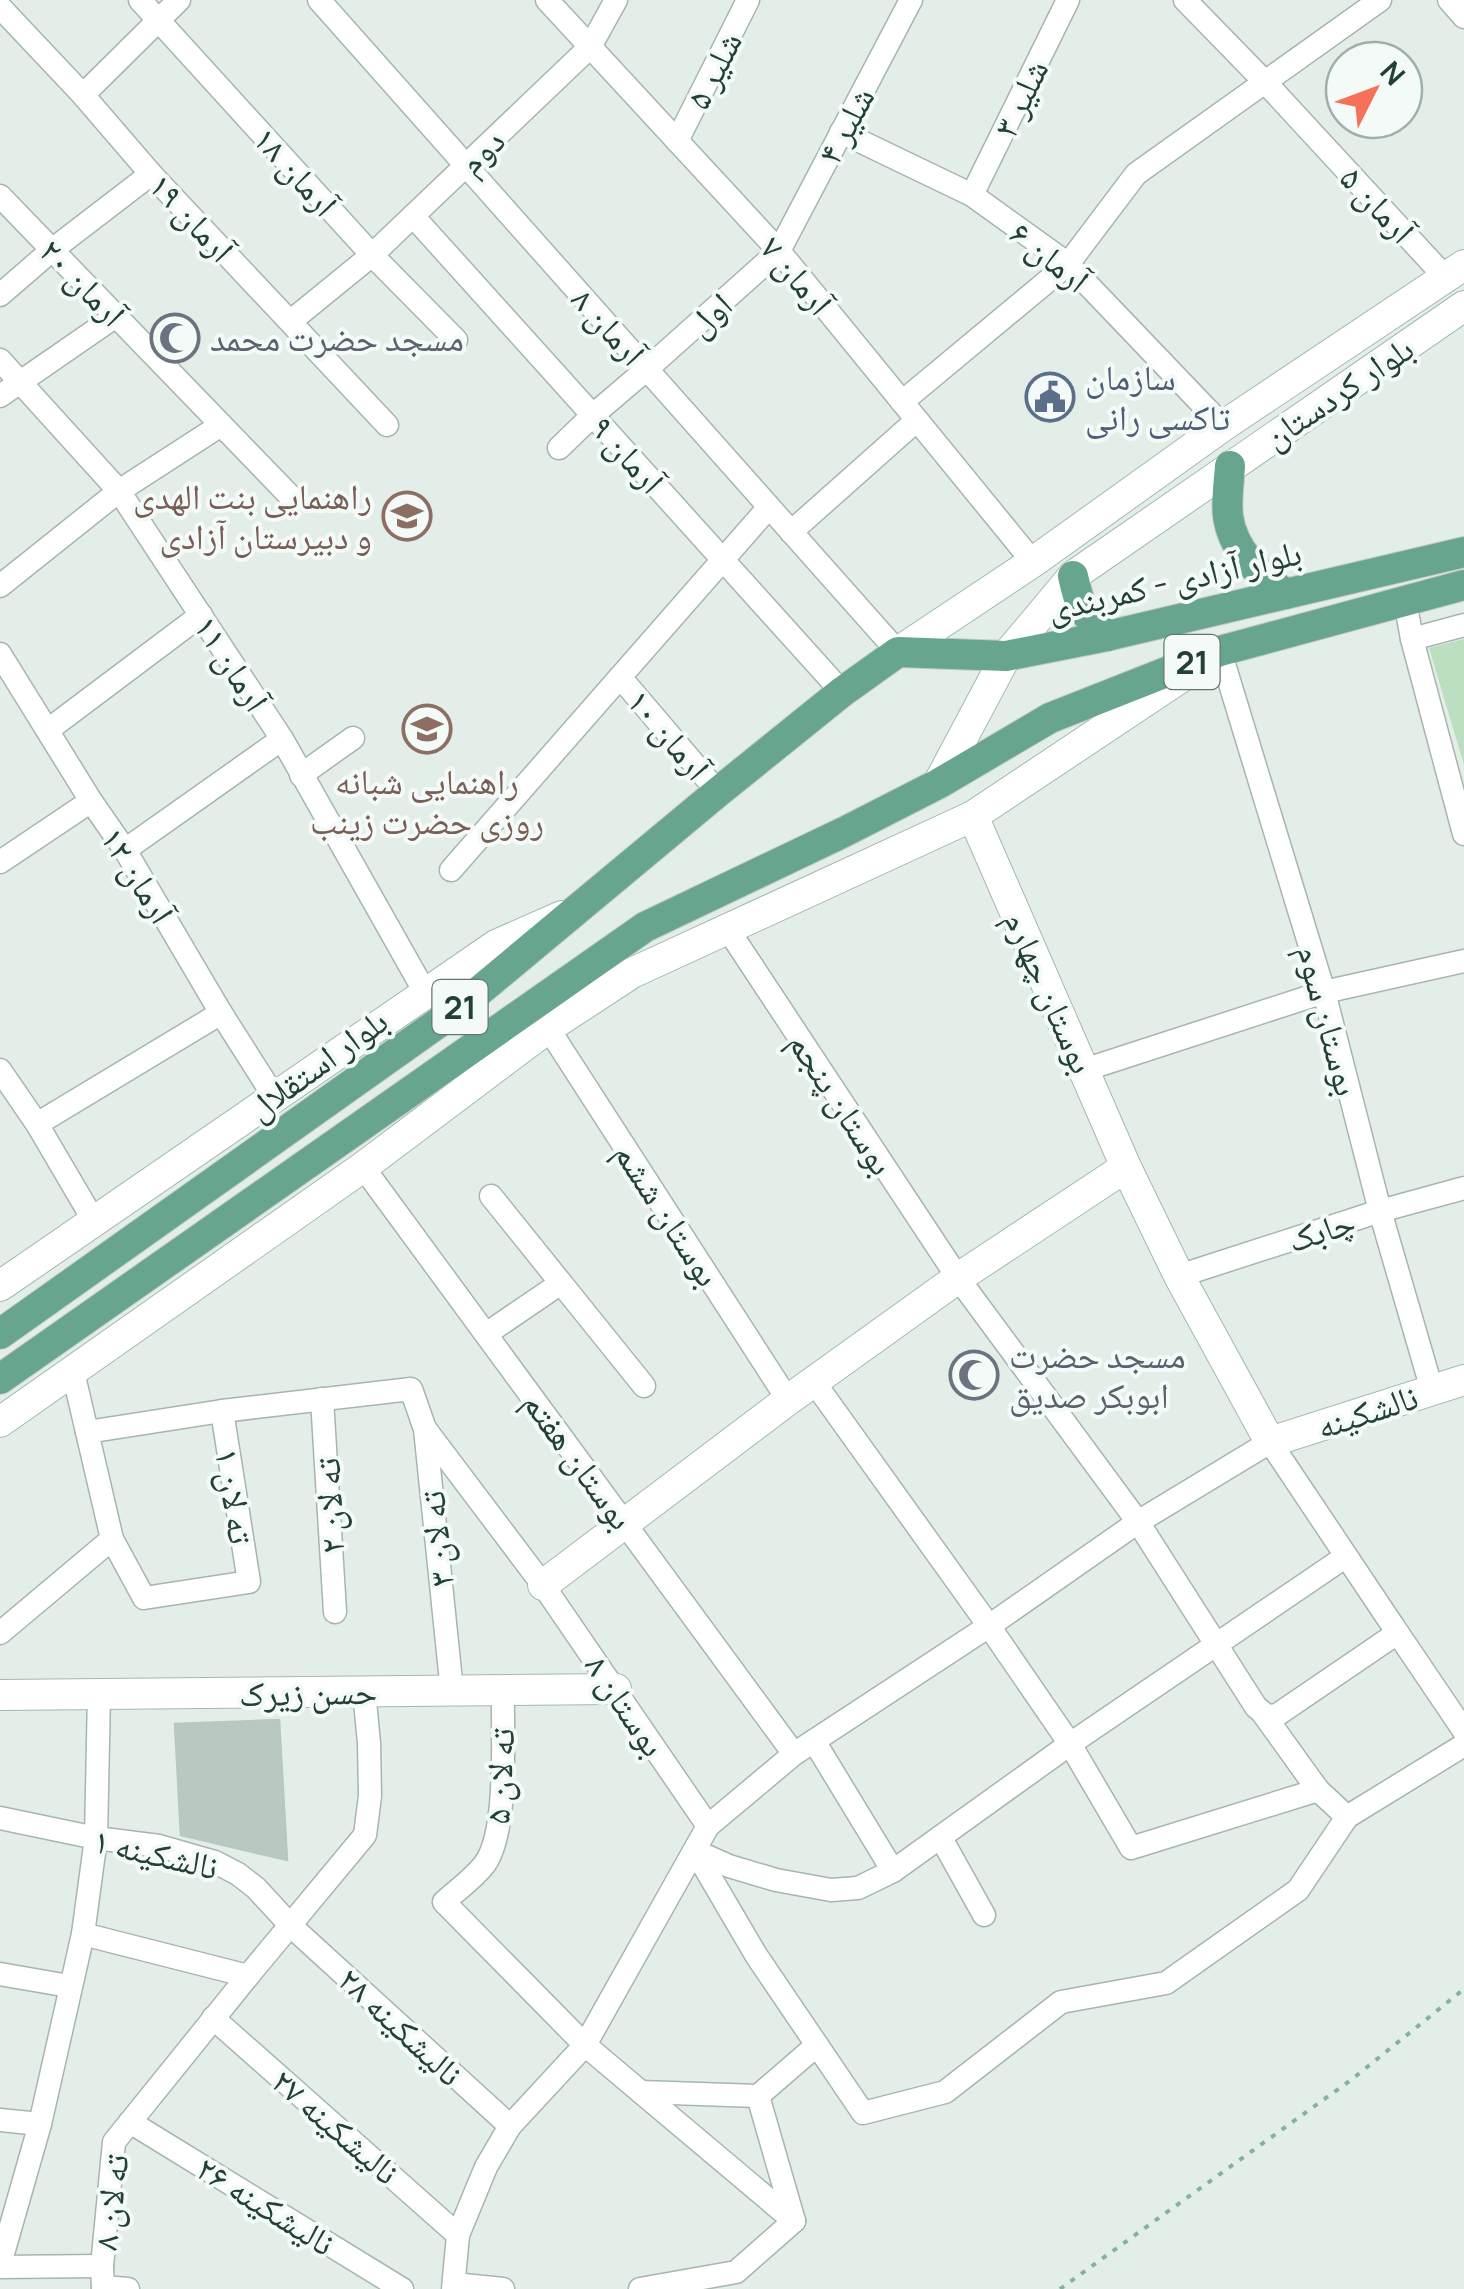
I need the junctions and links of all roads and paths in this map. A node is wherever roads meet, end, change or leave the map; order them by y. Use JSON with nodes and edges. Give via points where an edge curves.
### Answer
{"nodes":[{"id":1,"x":140,"y":0,"type":"edge"},
{"id":2,"x":179,"y":0,"type":"edge"},
{"id":3,"x":319,"y":0,"type":"edge"},
{"id":4,"x":547,"y":0,"type":"edge"},
{"id":5,"x":616,"y":0,"type":"edge"},
{"id":6,"x":748,"y":0,"type":"edge"},
{"id":7,"x":910,"y":0,"type":"edge"},
{"id":8,"x":1068,"y":0,"type":"edge"},
{"id":9,"x":1185,"y":0,"type":"edge"},
{"id":10,"x":1380,"y":0,"type":"edge"},
{"id":11,"x":0,"y":7,"type":"edge"},
{"id":12,"x":159,"y":20,"type":"junction"},
{"id":13,"x":590,"y":47,"type":"junction"},
{"id":14,"x":1265,"y":82,"type":"junction"},
{"id":15,"x":84,"y":95,"type":"junction"},
{"id":16,"x":841,"y":132,"type":"junction"},
{"id":17,"x":677,"y":141,"type":"junction"},
{"id":18,"x":466,"y":165,"type":"junction"},
{"id":19,"x":151,"y":174,"type":"junction"},
{"id":20,"x":0,"y":196,"type":"edge"},
{"id":21,"x":972,"y":196,"type":"junction"},
{"id":22,"x":413,"y":216,"type":"junction"},
{"id":23,"x":52,"y":250,"type":"junction"},
{"id":24,"x":779,"y":251,"type":"junction"},
{"id":25,"x":372,"y":255,"type":"junction"},
{"id":26,"x":1068,"y":264,"type":"junction"},
{"id":27,"x":1455,"y":271,"type":"edge"},
{"id":28,"x":0,"y":295,"type":"edge"},
{"id":29,"x":1464,"y":306,"type":"edge"},
{"id":30,"x":116,"y":316,"type":"junction"},
{"id":31,"x":292,"y":321,"type":"junction"},
{"id":32,"x":456,"y":340,"type":"dead end"},
{"id":33,"x":0,"y":360,"type":"edge"},
{"id":34,"x":647,"y":369,"type":"junction"},
{"id":35,"x":10,"y":390,"type":"edge"},
{"id":36,"x":909,"y":411,"type":"junction"},
{"id":37,"x":593,"y":415,"type":"junction"},
{"id":38,"x":221,"y":425,"type":"junction"},
{"id":39,"x":387,"y":425,"type":"dead end"},
{"id":40,"x":1223,"y":426,"type":"junction"},
{"id":41,"x":559,"y":448,"type":"dead end"},
{"id":42,"x":1230,"y":466,"type":"junction"},
{"id":43,"x":119,"y":491,"type":"junction"},
{"id":44,"x":291,"y":498,"type":"dead end"},
{"id":45,"x":770,"y":507,"type":"junction"},
{"id":46,"x":791,"y":532,"type":"junction"},
{"id":47,"x":1464,"y":552,"type":"edge"},
{"id":48,"x":723,"y":560,"type":"junction"},
{"id":49,"x":1033,"y":562,"type":"junction"},
{"id":50,"x":1073,"y":576,"type":"junction"},
{"id":51,"x":1464,"y":585,"type":"edge"},
{"id":52,"x":0,"y":586,"type":"edge"},
{"id":53,"x":1285,"y":594,"type":"junction"},
{"id":54,"x":1404,"y":601,"type":"junction"},
{"id":55,"x":200,"y":615,"type":"junction"},
{"id":56,"x":1464,"y":625,"type":"edge"},
{"id":57,"x":1107,"y":636,"type":"junction"},
{"id":58,"x":1412,"y":639,"type":"junction"},
{"id":59,"x":1220,"y":651,"type":"junction"},
{"id":60,"x":898,"y":652,"type":"junction"},
{"id":61,"x":0,"y":654,"type":"edge"},
{"id":62,"x":1006,"y":656,"type":"junction"},
{"id":63,"x":620,"y":677,"type":"junction"},
{"id":64,"x":842,"y":692,"type":"junction"},
{"id":65,"x":48,"y":730,"type":"junction"},
{"id":66,"x":353,"y":738,"type":"dead end"},
{"id":67,"x":282,"y":739,"type":"junction"},
{"id":68,"x":301,"y":775,"type":"junction"},
{"id":69,"x":938,"y":784,"type":"junction"},
{"id":70,"x":718,"y":792,"type":"junction"},
{"id":71,"x":91,"y":801,"type":"junction"},
{"id":72,"x":973,"y":816,"type":"junction"},
{"id":73,"x":1464,"y":834,"type":"edge"},
{"id":74,"x":125,"y":850,"type":"junction"},
{"id":75,"x":0,"y":862,"type":"edge"},
{"id":76,"x":451,"y":870,"type":"dead end"},
{"id":77,"x":574,"y":910,"type":"junction"},
{"id":78,"x":727,"y":928,"type":"junction"},
{"id":79,"x":1464,"y":961,"type":"edge"},
{"id":80,"x":1324,"y":992,"type":"junction"},
{"id":81,"x":426,"y":994,"type":"junction"},
{"id":82,"x":222,"y":1013,"type":"junction"},
{"id":83,"x":548,"y":1028,"type":"junction"},
{"id":84,"x":0,"y":1070,"type":"edge"},
{"id":85,"x":1084,"y":1070,"type":"junction"},
{"id":86,"x":275,"y":1098,"type":"junction"},
{"id":87,"x":37,"y":1124,"type":"junction"},
{"id":88,"x":363,"y":1166,"type":"junction"},
{"id":89,"x":1126,"y":1167,"type":"junction"},
{"id":90,"x":1464,"y":1188,"type":"edge"},
{"id":91,"x":491,"y":1196,"type":"dead end"},
{"id":92,"x":1380,"y":1211,"type":"junction"},
{"id":93,"x":94,"y":1221,"type":"junction"},
{"id":94,"x":1178,"y":1276,"type":"junction"},
{"id":95,"x":958,"y":1278,"type":"junction"},
{"id":96,"x":561,"y":1283,"type":"junction"},
{"id":97,"x":0,"y":1286,"type":"edge"},
{"id":98,"x":0,"y":1334,"type":"edge"},
{"id":99,"x":486,"y":1334,"type":"junction"},
{"id":100,"x":73,"y":1372,"type":"junction"},
{"id":101,"x":0,"y":1379,"type":"edge"},
{"id":102,"x":1464,"y":1380,"type":"edge"},
{"id":103,"x":814,"y":1382,"type":"junction"},
{"id":104,"x":644,"y":1386,"type":"dead end"},
{"id":105,"x":1432,"y":1390,"type":"junction"},
{"id":106,"x":322,"y":1399,"type":"junction"},
{"id":107,"x":788,"y":1400,"type":"junction"},
{"id":108,"x":10,"y":1410,"type":"edge"},
{"id":109,"x":222,"y":1411,"type":"junction"},
{"id":110,"x":425,"y":1429,"type":"junction"},
{"id":111,"x":87,"y":1432,"type":"junction"},
{"id":112,"x":1270,"y":1442,"type":"junction"},
{"id":113,"x":1138,"y":1522,"type":"junction"},
{"id":114,"x":625,"y":1523,"type":"junction"},
{"id":115,"x":112,"y":1539,"type":"junction"},
{"id":116,"x":1346,"y":1557,"type":"junction"},
{"id":117,"x":542,"y":1585,"type":"junction"},
{"id":118,"x":335,"y":1612,"type":"dead end"},
{"id":119,"x":990,"y":1626,"type":"junction"},
{"id":120,"x":1393,"y":1626,"type":"junction"},
{"id":121,"x":0,"y":1633,"type":"edge"},
{"id":122,"x":1217,"y":1644,"type":"junction"},
{"id":123,"x":616,"y":1689,"type":"junction"},
{"id":124,"x":503,"y":1690,"type":"junction"},
{"id":125,"x":364,"y":1691,"type":"junction"},
{"id":126,"x":452,"y":1691,"type":"junction"},
{"id":127,"x":99,"y":1694,"type":"junction"},
{"id":128,"x":0,"y":1695,"type":"edge"},
{"id":129,"x":1262,"y":1712,"type":"junction"},
{"id":130,"x":1464,"y":1731,"type":"edge"},
{"id":131,"x":1070,"y":1744,"type":"junction"},
{"id":132,"x":1464,"y":1745,"type":"edge"},
{"id":133,"x":804,"y":1747,"type":"junction"},
{"id":134,"x":1318,"y":1790,"type":"junction"},
{"id":135,"x":1346,"y":1817,"type":"junction"},
{"id":136,"x":0,"y":1818,"type":"edge"},
{"id":137,"x":708,"y":1826,"type":"junction"},
{"id":138,"x":96,"y":1838,"type":"junction"},
{"id":139,"x":941,"y":1838,"type":"junction"},
{"id":140,"x":695,"y":1850,"type":"junction"},
{"id":141,"x":893,"y":1870,"type":"junction"},
{"id":142,"x":984,"y":1915,"type":"dead end"},
{"id":143,"x":291,"y":1926,"type":"junction"},
{"id":144,"x":82,"y":1934,"type":"junction"},
{"id":145,"x":0,"y":1974,"type":"edge"},
{"id":146,"x":248,"y":1976,"type":"junction"},
{"id":147,"x":69,"y":1986,"type":"junction"},
{"id":148,"x":1464,"y":1989,"type":"edge"},
{"id":149,"x":213,"y":2018,"type":"junction"},
{"id":150,"x":585,"y":2045,"type":"junction"},
{"id":151,"x":818,"y":2045,"type":"junction"},
{"id":152,"x":641,"y":2092,"type":"junction"},
{"id":153,"x":758,"y":2096,"type":"junction"},
{"id":154,"x":0,"y":2120,"type":"edge"},
{"id":155,"x":130,"y":2122,"type":"junction"},
{"id":156,"x":40,"y":2124,"type":"junction"},
{"id":157,"x":510,"y":2126,"type":"junction"},
{"id":158,"x":794,"y":2221,"type":"junction"},
{"id":159,"x":458,"y":2234,"type":"junction"},
{"id":160,"x":0,"y":2265,"type":"edge"},
{"id":161,"x":102,"y":2281,"type":"edge"},
{"id":162,"x":454,"y":2286,"type":"edge"},
{"id":163,"x":128,"y":2289,"type":"edge"},
{"id":164,"x":402,"y":2289,"type":"edge"},
{"id":165,"x":503,"y":2289,"type":"edge"},
{"id":166,"x":640,"y":2289,"type":"edge"},
{"id":167,"x":1060,"y":2289,"type":"edge"}],
"edges":[{"from":1,"to":12,"type":"street","name":"آرمان ۱۸"},
{"from":2,"to":12,"type":"street"},
{"from":3,"to":18,"type":"street","name":"آرمان ۸"},
{"from":4,"to":13,"type":"street","name":"آرمان ۷"},
{"from":5,"to":13,"type":"street","name":"دوم"},
{"from":6,"to":17,"type":"street","name":"شلیر ۵"},
{"from":7,"to":16,"type":"street","name":"شلیر ۴"},
{"from":8,"to":21,"type":"street","name":"شلیر ۳"},
{"from":9,"to":14,"type":"street","name":"آرمان ۵"},
{"from":10,"to":14,"type":"street"},
{"from":11,"to":15,"type":"street","name":"آرمان ۱۹"},
{"from":12,"to":15,"type":"street"},
{"from":12,"to":25,"type":"street","name":"آرمان ۱۸"},
{"from":13,"to":17,"type":"street","name":"آرمان ۷"},
{"from":13,"to":18,"type":"street","name":"دوم"},
{"from":14,"to":26,"type":"street","via":[[1136,174]]},
{"from":14,"to":27,"type":"street","name":"آرمان ۵"},
{"from":15,"to":19,"type":"street","name":"آرمان ۱۹"},
{"from":16,"to":21,"type":"street","name":"آرمان ۶"},
{"from":16,"to":24,"type":"street","name":"شلیر ۴"},
{"from":17,"to":24,"type":"street","name":"آرمان ۷"},
{"from":18,"to":22,"type":"street","name":"دوم"},
{"from":18,"to":34,"type":"street","name":"آرمان ۸"},
{"from":19,"to":23,"type":"street"},
{"from":19,"to":31,"type":"street","name":"آرمان ۱۹"},
{"from":20,"to":23,"type":"street","name":"آرمان ۲۰"},
{"from":21,"to":26,"type":"street","name":"آرمان ۶"},
{"from":22,"to":25,"type":"street","name":"دوم"},
{"from":22,"to":37,"type":"street","name":"آرمان ۹"},
{"from":23,"to":28,"type":"street"},
{"from":23,"to":30,"type":"street","name":"آرمان ۲۰"},
{"from":24,"to":34,"type":"street","name":"اول"},
{"from":24,"to":36,"type":"street","name":"آرمان ۷"},
{"from":25,"to":31,"type":"street","name":"دوم"},
{"from":25,"to":32,"type":"street","name":"آرمان ۱۸"},
{"from":26,"to":36,"type":"street"},
{"from":26,"to":40,"type":"street","name":"آرمان ۶"},
{"from":27,"to":40,"type":"main road","name":"بلوار کردستان"},
{"from":29,"to":42,"type":"main road","name":"بلوار کردستان"},
{"from":30,"to":35,"type":"street"},
{"from":30,"to":38,"type":"street","name":"آرمان ۲۰"},
{"from":31,"to":39,"type":"street","name":"آرمان ۱۹"},
{"from":33,"to":35,"type":"street","name":"آرمان ۱۱"},
{"from":34,"to":37,"type":"street","name":"اول"},
{"from":34,"to":45,"type":"street","name":"آرمان ۸"},
{"from":35,"to":43,"type":"street","name":"آرمان ۱۱"},
{"from":36,"to":46,"type":"street"},
{"from":36,"to":49,"type":"street","name":"آرمان ۷"},
{"from":37,"to":41,"type":"street","name":"اول"},
{"from":37,"to":48,"type":"street","name":"آرمان ۹"},
{"from":38,"to":43,"type":"street"},
{"from":38,"to":44,"type":"street","name":"آرمان ۲۰"},
{"from":40,"to":49,"type":"main road","name":"بلوار کردستان"},
{"from":42,"to":50,"type":"main road","name":"بلوار کردستان"},
{"from":42,"to":53,"type":"main road","via":[[1228,517],[1237,545],[1253,569]]},
{"from":43,"to":52,"type":"street"},
{"from":43,"to":55,"type":"street","name":"آرمان ۱۱"},
{"from":45,"to":46,"type":"street","name":"آرمان ۸"},
{"from":45,"to":48,"type":"street"},
{"from":46,"to":60,"type":"street","name":"آرمان ۸"},
{"from":47,"to":53,"type":"main road","name":"بلوار آزادی - کمربندی"},
{"from":48,"to":63,"type":"street"},
{"from":48,"to":64,"type":"street","name":"آرمان ۹"},
{"from":49,"to":60,"type":"main road","name":"بلوار کردستان"},
{"from":50,"to":57,"type":"main road","via":[[1084,614]]},
{"from":50,"to":62,"type":"main road","name":"بلوار کردستان"},
{"from":51,"to":54,"type":"main road","number":"21"},
{"from":53,"to":57,"type":"main road","name":"بلوار آزادی - کمربندی"},
{"from":54,"to":58,"type":"street"},
{"from":54,"to":59,"type":"main road","number":"21"},
{"from":55,"to":65,"type":"street"},
{"from":55,"to":67,"type":"street","name":"آرمان ۱۱"},
{"from":56,"to":58,"type":"street"},
{"from":57,"to":62,"type":"main road","name":"بلوار آزادی - کمربندی"},
{"from":58,"to":73,"type":"street"},
{"from":59,"to":69,"type":"main road","number":"21","via":[[1050,718]]},
{"from":59,"to":72,"type":"main road"},
{"from":59,"to":80,"type":"street","name":"بوستان سوم"},
{"from":60,"to":62,"type":"main road","name":"بلوار آزادی - کمربندی"},
{"from":60,"to":64,"type":"main road","name":"بلوار استقلال","number":"21"},
{"from":61,"to":65,"type":"street","name":"آرمان ۱۲"},
{"from":62,"to":69,"type":"main road","name":"بلوار کردستان"},
{"from":63,"to":70,"type":"street","name":"آرمان ۱۰"},
{"from":63,"to":76,"type":"street"},
{"from":64,"to":70,"type":"main road","name":"بلوار استقلال","number":"21"},
{"from":65,"to":71,"type":"street","name":"آرمان ۱۲"},
{"from":66,"to":68,"type":"street"},
{"from":67,"to":68,"type":"street","name":"آرمان ۱۱"},
{"from":67,"to":74,"type":"street"},
{"from":68,"to":81,"type":"street","name":"آرمان ۱۱"},
{"from":69,"to":101,"type":"main road","number":"21","via":[[645,927]]},
{"from":70,"to":77,"type":"main road","name":"بلوار استقلال","number":"21"},
{"from":71,"to":74,"type":"street","name":"آرمان ۱۲"},
{"from":71,"to":75,"type":"street"},
{"from":72,"to":78,"type":"main road"},
{"from":72,"to":85,"type":"main road","name":"بوستان چهارم"},
{"from":74,"to":82,"type":"street","name":"آرمان ۱۲"},
{"from":77,"to":81,"type":"main road","via":[[496,945]]},
{"from":77,"to":98,"type":"main road","name":"بلوار استقلال","number":"21","via":[[455,1011]]},
{"from":78,"to":83,"type":"main road","via":[[632,973]]},
{"from":78,"to":95,"type":"street","name":"بوستان پنجم"},
{"from":79,"to":80,"type":"street"},
{"from":80,"to":85,"type":"street"},
{"from":80,"to":92,"type":"street","name":"بوستان سوم"},
{"from":81,"to":86,"type":"main road"},
{"from":82,"to":86,"type":"street","name":"آرمان ۱۲"},
{"from":82,"to":87,"type":"street"},
{"from":83,"to":88,"type":"main road"},
{"from":83,"to":107,"type":"street","name":"بوستان ششم"},
{"from":84,"to":87,"type":"street"},
{"from":85,"to":89,"type":"main road","name":"بوستان چهارم"},
{"from":86,"to":93,"type":"main road"},
{"from":87,"to":93,"type":"street"},
{"from":88,"to":99,"type":"street","name":"بوستان هفتم"},
{"from":88,"to":100,"type":"main road"},
{"from":89,"to":94,"type":"main road","name":"بوستان چهارم"},
{"from":89,"to":95,"type":"main road"},
{"from":90,"to":92,"type":"street","name":"چابک"},
{"from":91,"to":96,"type":"street"},
{"from":92,"to":94,"type":"street","name":"چابک"},
{"from":92,"to":105,"type":"street","name":"بوستان سوم"},
{"from":93,"to":97,"type":"main road"},
{"from":94,"to":112,"type":"main road","name":"بوستان چهارم"},
{"from":95,"to":103,"type":"main road"},
{"from":95,"to":113,"type":"street","name":"بوستان پنجم"},
{"from":96,"to":99,"type":"street"},
{"from":96,"to":104,"type":"street"},
{"from":99,"to":114,"type":"street","name":"بوستان هفتم"},
{"from":100,"to":108,"type":"main road"},
{"from":100,"to":111,"type":"street"},
{"from":102,"to":105,"type":"main road","name":"نالشکینه"},
{"from":103,"to":107,"type":"main road"},
{"from":103,"to":119,"type":"street"},
{"from":105,"to":112,"type":"main road","name":"نالشکینه"},
{"from":106,"to":109,"type":"street"},
{"from":106,"to":110,"type":"street","name":"ته لان ۳","via":[[411,1389]]},
{"from":106,"to":118,"type":"street","name":"ته لان ۲"},
{"from":107,"to":114,"type":"main road"},
{"from":109,"to":111,"type":"street"},
{"from":109,"to":115,"type":"street","name":"ته لان ۱","via":[[249,1582],[144,1598]]},
{"from":110,"to":117,"type":"street","name":"بوستان ۸"},
{"from":110,"to":126,"type":"street","name":"ته لان ۳"},
{"from":111,"to":115,"type":"street"},
{"from":112,"to":113,"type":"street"},
{"from":112,"to":116,"type":"street"},
{"from":113,"to":119,"type":"street"},
{"from":113,"to":122,"type":"street","name":"بوستان پنجم"},
{"from":114,"to":117,"type":"main road"},
{"from":114,"to":133,"type":"street","name":"بوستان هفتم"},
{"from":115,"to":121,"type":"street"},
{"from":116,"to":120,"type":"street"},
{"from":116,"to":122,"type":"street"},
{"from":117,"to":123,"type":"street","name":"بوستان ۸"},
{"from":119,"to":131,"type":"street"},
{"from":119,"to":133,"type":"street"},
{"from":120,"to":129,"type":"street","via":[[1393,1636],[1276,1715]]},
{"from":120,"to":130,"type":"street"},
{"from":122,"to":129,"type":"street","name":"بوستان پنجم"},
{"from":122,"to":131,"type":"street"},
{"from":123,"to":124,"type":"main road","name":"حسن زیرک"},
{"from":123,"to":137,"type":"street","name":"بوستان ۸"},
{"from":124,"to":126,"type":"main road","name":"حسن زیرک"},
{"from":124,"to":150,"type":"street","name":"ته لان ۵","via":[[495,1845],[484,1865],[444,1902]]},
{"from":125,"to":126,"type":"main road","name":"حسن زیرک"},
{"from":125,"to":127,"type":"main road","name":"حسن زیرک"},
{"from":125,"to":143,"type":"street","name":"ته لان ۸","via":[[370,1796],[365,1836]]},
{"from":127,"to":128,"type":"main road","name":"حسن زیرک"},
{"from":127,"to":138,"type":"street"},
{"from":129,"to":134,"type":"street","name":"بوستان پنجم"},
{"from":131,"to":134,"type":"street","via":[[1131,1848]]},
{"from":131,"to":139,"type":"street"},
{"from":132,"to":135,"type":"street"},
{"from":133,"to":137,"type":"street"},
{"from":133,"to":141,"type":"street","name":"بوستان هفتم"},
{"from":134,"to":135,"type":"street","name":"بوستان پنجم"},
{"from":135,"to":151,"type":"street","via":[[1298,1890],[1166,1983],[1060,2002],[946,2092],[864,2112]]},
{"from":136,"to":138,"type":"street","name":"نالشکینه ۱"},
{"from":137,"to":140,"type":"street"},
{"from":138,"to":143,"type":"street","name":"نالشکینه ۱","via":[[215,1862],[256,1888]]},
{"from":138,"to":144,"type":"street"},
{"from":139,"to":141,"type":"street"},
{"from":139,"to":142,"type":"street"},
{"from":140,"to":141,"type":"street","via":[[776,1880],[831,1890],[858,1888]]},
{"from":140,"to":150,"type":"street"},
{"from":140,"to":151,"type":"street"},
{"from":143,"to":146,"type":"street","name":"ته لان ۸"},
{"from":143,"to":157,"type":"street","name":"نالیشکینه ۲۸"},
{"from":144,"to":146,"type":"street"},
{"from":144,"to":147,"type":"street"},
{"from":145,"to":147,"type":"street"},
{"from":146,"to":149,"type":"street","name":"ته لان ۸"},
{"from":147,"to":156,"type":"street"},
{"from":148,"to":167,"type":"path","via":[[1350,2080]]},
{"from":149,"to":155,"type":"street","name":"ته لان ۸"},
{"from":149,"to":159,"type":"street","name":"نالیشکینه ۲۷"},
{"from":150,"to":152,"type":"street"},
{"from":150,"to":157,"type":"street"},
{"from":151,"to":153,"type":"street"},
{"from":152,"to":153,"type":"street"},
{"from":152,"to":158,"type":"street"},
{"from":153,"to":158,"type":"street"},
{"from":154,"to":156,"type":"street"},
{"from":155,"to":161,"type":"street","name":"ته لان ۸","via":[[114,2142]]},
{"from":155,"to":164,"type":"street","name":"نالیشکینه ۲۶"},
{"from":156,"to":160,"type":"street"},
{"from":157,"to":159,"type":"street"},
{"from":158,"to":166,"type":"street","via":[[736,2272]]},
{"from":159,"to":162,"type":"street"},
{"from":160,"to":161,"type":"street"},
{"from":161,"to":163,"type":"street"},
{"from":162,"to":165,"type":"street"}]}
